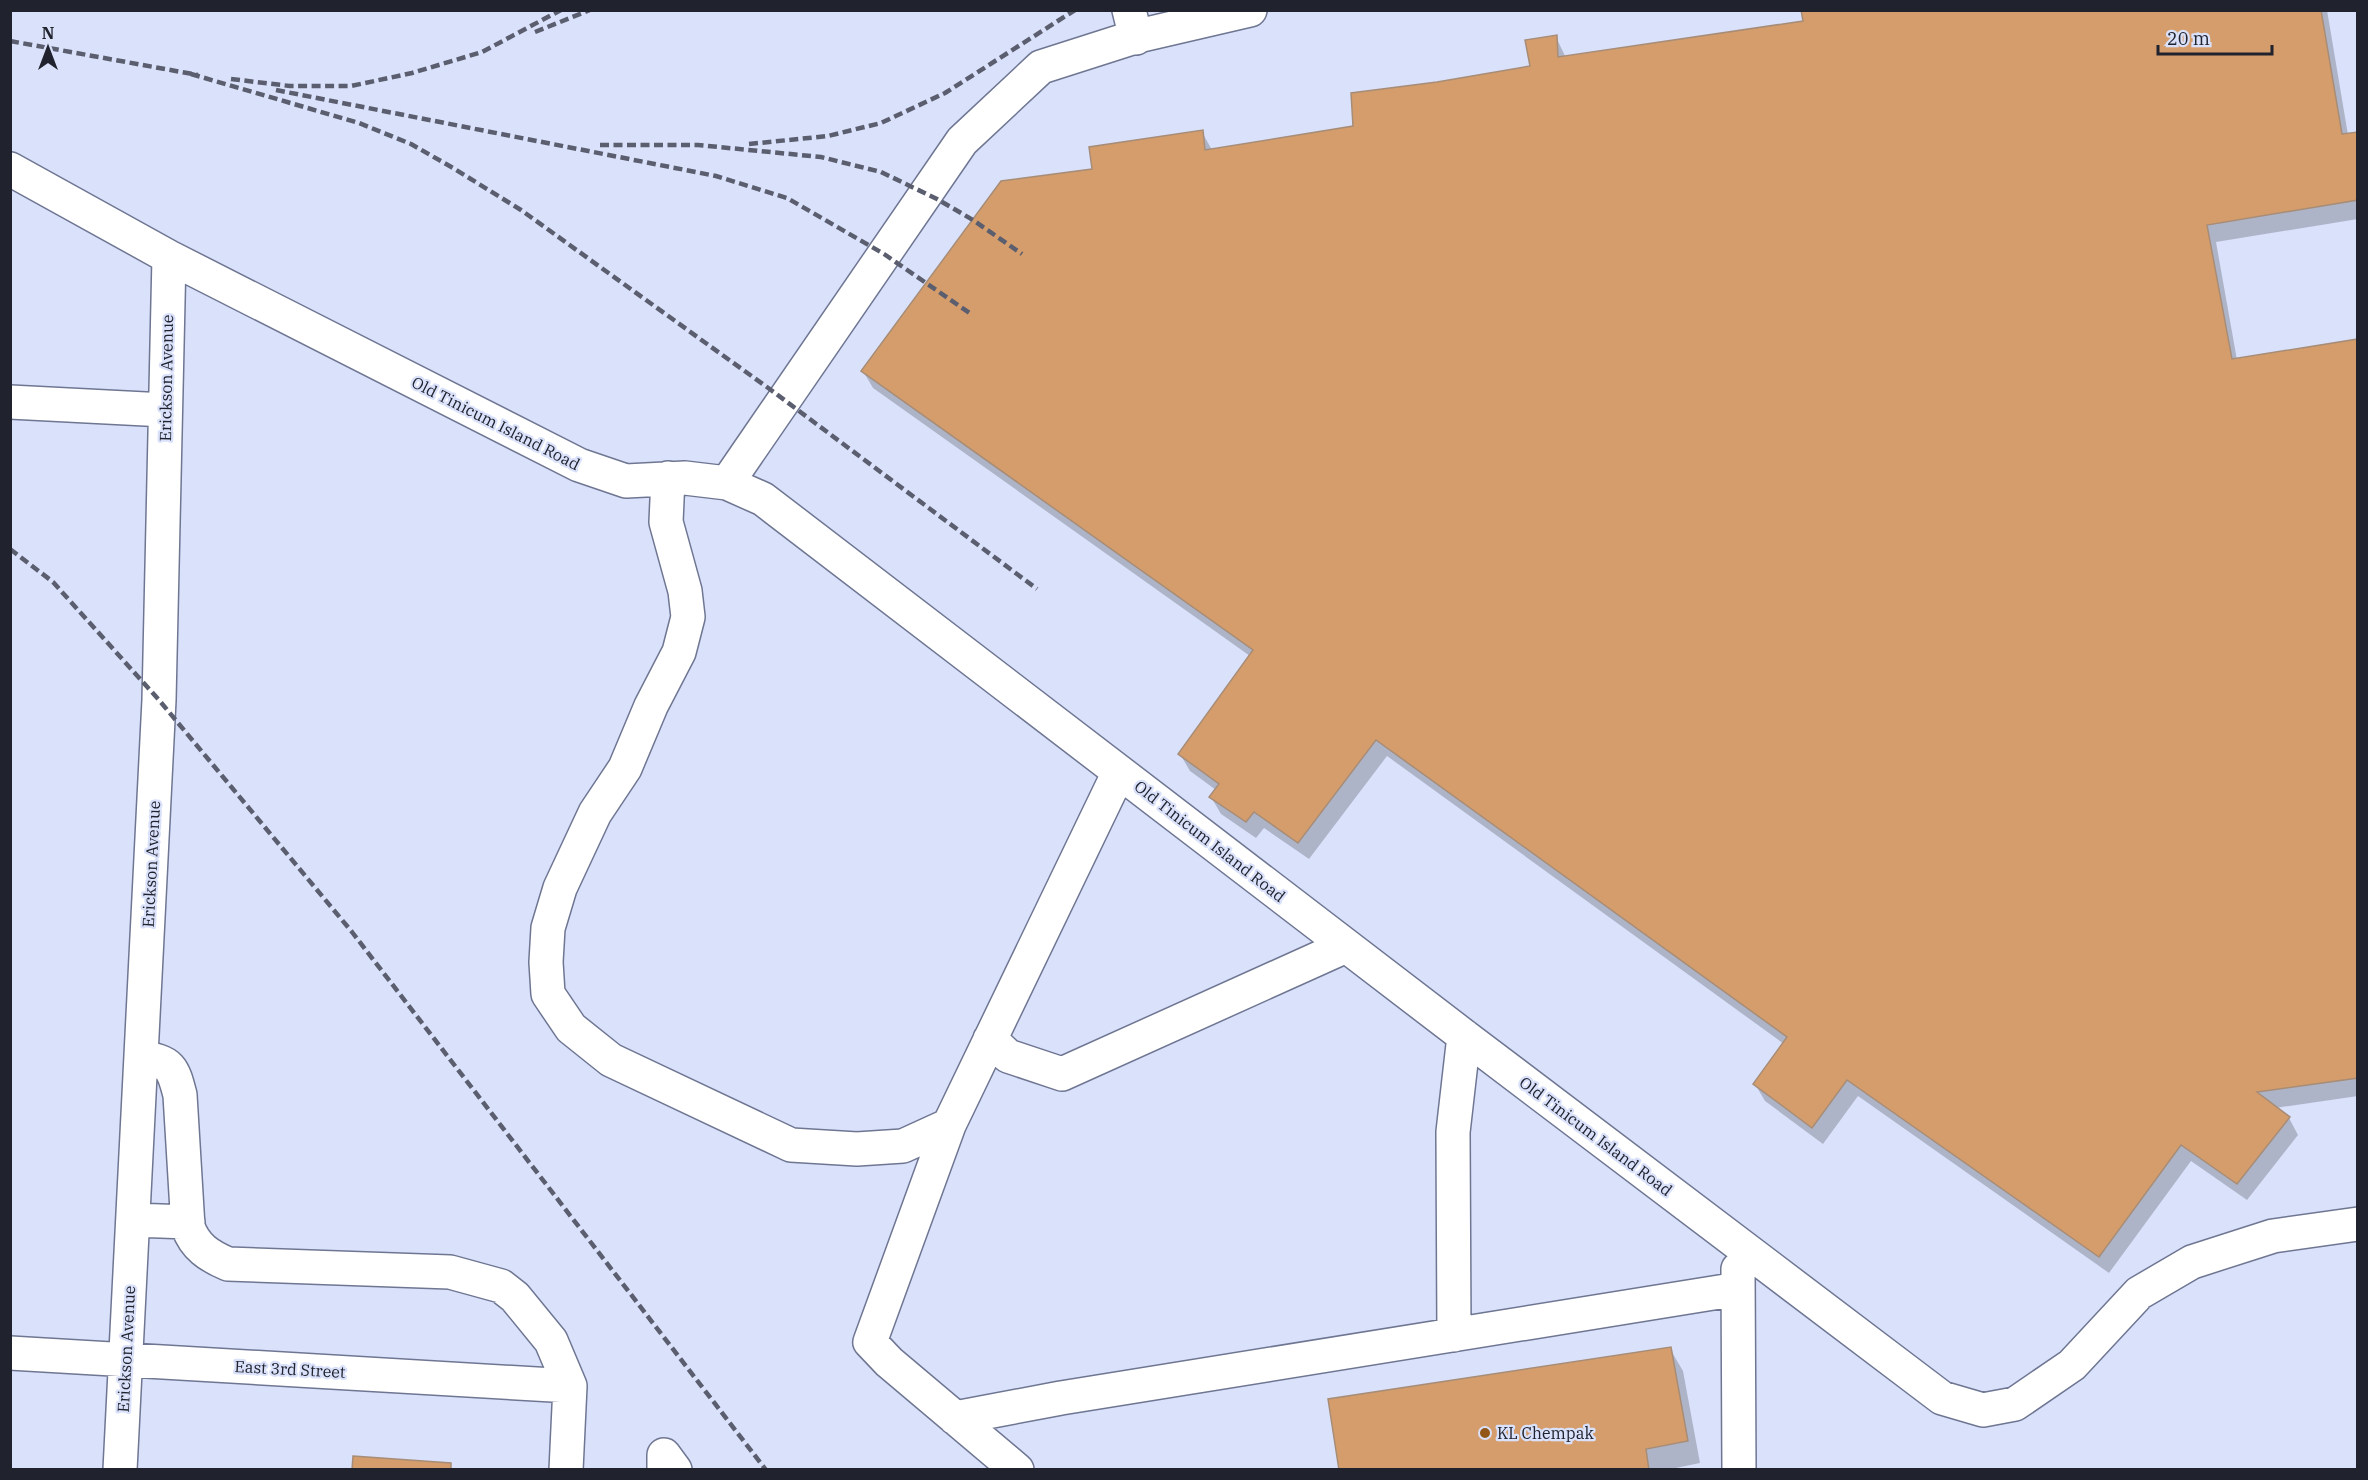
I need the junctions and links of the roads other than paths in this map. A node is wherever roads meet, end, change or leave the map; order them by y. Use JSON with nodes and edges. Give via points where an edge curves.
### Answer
{"nodes":[{"id":1,"x":1250,"y":10,"type":"edge"},
{"id":2,"x":1132,"y":24,"type":"edge"},
{"id":3,"x":10,"y":170,"type":"edge"},
{"id":4,"x":169,"y":257,"type":"junction"},
{"id":5,"x":10,"y":402,"type":"edge"},
{"id":6,"x":165,"y":410,"type":"junction"},
{"id":7,"x":668,"y":478,"type":"junction"},
{"id":8,"x":727,"y":483,"type":"junction"},
{"id":9,"x":1119,"y":772,"type":"junction"},
{"id":10,"x":1346,"y":946,"type":"junction"},
{"id":11,"x":1464,"y":1036,"type":"junction"},
{"id":12,"x":990,"y":1039,"type":"junction"},
{"id":13,"x":141,"y":1058,"type":"junction"},
{"id":14,"x":949,"y":1125,"type":"junction"},
{"id":15,"x":136,"y":1153,"type":"junction"},
{"id":16,"x":184,"y":1155,"type":"junction"},
{"id":17,"x":133,"y":1220,"type":"junction"},
{"id":18,"x":188,"y":1222,"type":"junction"},
{"id":19,"x":2358,"y":1224,"type":"edge"},
{"id":20,"x":1737,"y":1243,"type":"junction"},
{"id":21,"x":1738,"y":1289,"type":"junction"},
{"id":22,"x":1454,"y":1335,"type":"junction"},
{"id":23,"x":10,"y":1353,"type":"edge"},
{"id":24,"x":126,"y":1360,"type":"junction"},
{"id":25,"x":570,"y":1386,"type":"junction"},
{"id":26,"x":955,"y":1418,"type":"junction"},
{"id":27,"x":120,"y":1470,"type":"edge"},
{"id":28,"x":566,"y":1470,"type":"edge"},
{"id":29,"x":664,"y":1470,"type":"edge"},
{"id":30,"x":675,"y":1470,"type":"edge"},
{"id":31,"x":1017,"y":1470,"type":"edge"},
{"id":32,"x":1739,"y":1470,"type":"edge"}],
"edges":[{"from":1,"to":2,"type":"street"},
{"from":2,"to":8,"type":"street","via":[[1041,68],[962,141]]},
{"from":3,"to":4,"type":"street","name":"Old Tinicum Island Road"},
{"from":4,"to":6,"type":"street","name":"Erickson Avenue"},
{"from":4,"to":7,"type":"street","name":"Old Tinicum Island Road","via":[[579,465],[626,481]]},
{"from":5,"to":6,"type":"street"},
{"from":6,"to":13,"type":"street","name":"Erickson Avenue","via":[[159,700]]},
{"from":7,"to":8,"type":"street","name":"Old Tinicum Island Road"},
{"from":7,"to":14,"type":"street","via":[[666,522],[688,617],[679,652],[624,768],[595,813],[560,888],[548,928],[548,994],[571,1028],[611,1060],[791,1145],[857,1149],[903,1146]]},
{"from":8,"to":9,"type":"street","name":"Old Tinicum Island Road","via":[[763,499]]},
{"from":9,"to":10,"type":"street","name":"Old Tinicum Island Road"},
{"from":9,"to":12,"type":"street"},
{"from":10,"to":11,"type":"street","name":"Old Tinicum Island Road"},
{"from":10,"to":12,"type":"street","via":[[1062,1074],[1008,1056]]},
{"from":11,"to":20,"type":"street","name":"Old Tinicum Island Road"},
{"from":11,"to":22,"type":"street","via":[[1454,1132]]},
{"from":12,"to":14,"type":"street"},
{"from":13,"to":15,"type":"street","name":"Erickson Avenue"},
{"from":13,"to":16,"type":"street","via":[[168,1064],[175,1076]]},
{"from":14,"to":26,"type":"street","via":[[870,1342]]},
{"from":15,"to":16,"type":"street"},
{"from":15,"to":17,"type":"street","name":"Erickson Avenue"},
{"from":16,"to":18,"type":"street"},
{"from":17,"to":18,"type":"street"},
{"from":17,"to":24,"type":"street","name":"Erickson Avenue"},
{"from":18,"to":25,"type":"street","via":[[192,1239],[205,1252],[228,1264],[450,1272],[501,1286],[551,1341]]},
{"from":19,"to":20,"type":"street","name":"Old Tinicum Island Road","via":[[2273,1236],[2192,1262],[2139,1293],[2072,1365],[2015,1404],[1983,1410],[1942,1398]]},
{"from":20,"to":21,"type":"street"},
{"from":21,"to":22,"type":"street"},
{"from":21,"to":32,"type":"street"},
{"from":22,"to":26,"type":"street"},
{"from":23,"to":24,"type":"street","name":"East 3rd Street"},
{"from":24,"to":25,"type":"street","name":"East 3rd Street"},
{"from":24,"to":27,"type":"street","name":"Erickson Avenue"},
{"from":25,"to":28,"type":"street"},
{"from":26,"to":31,"type":"street"},
{"from":29,"to":30,"type":"street","via":[[664,1455]]}]}
